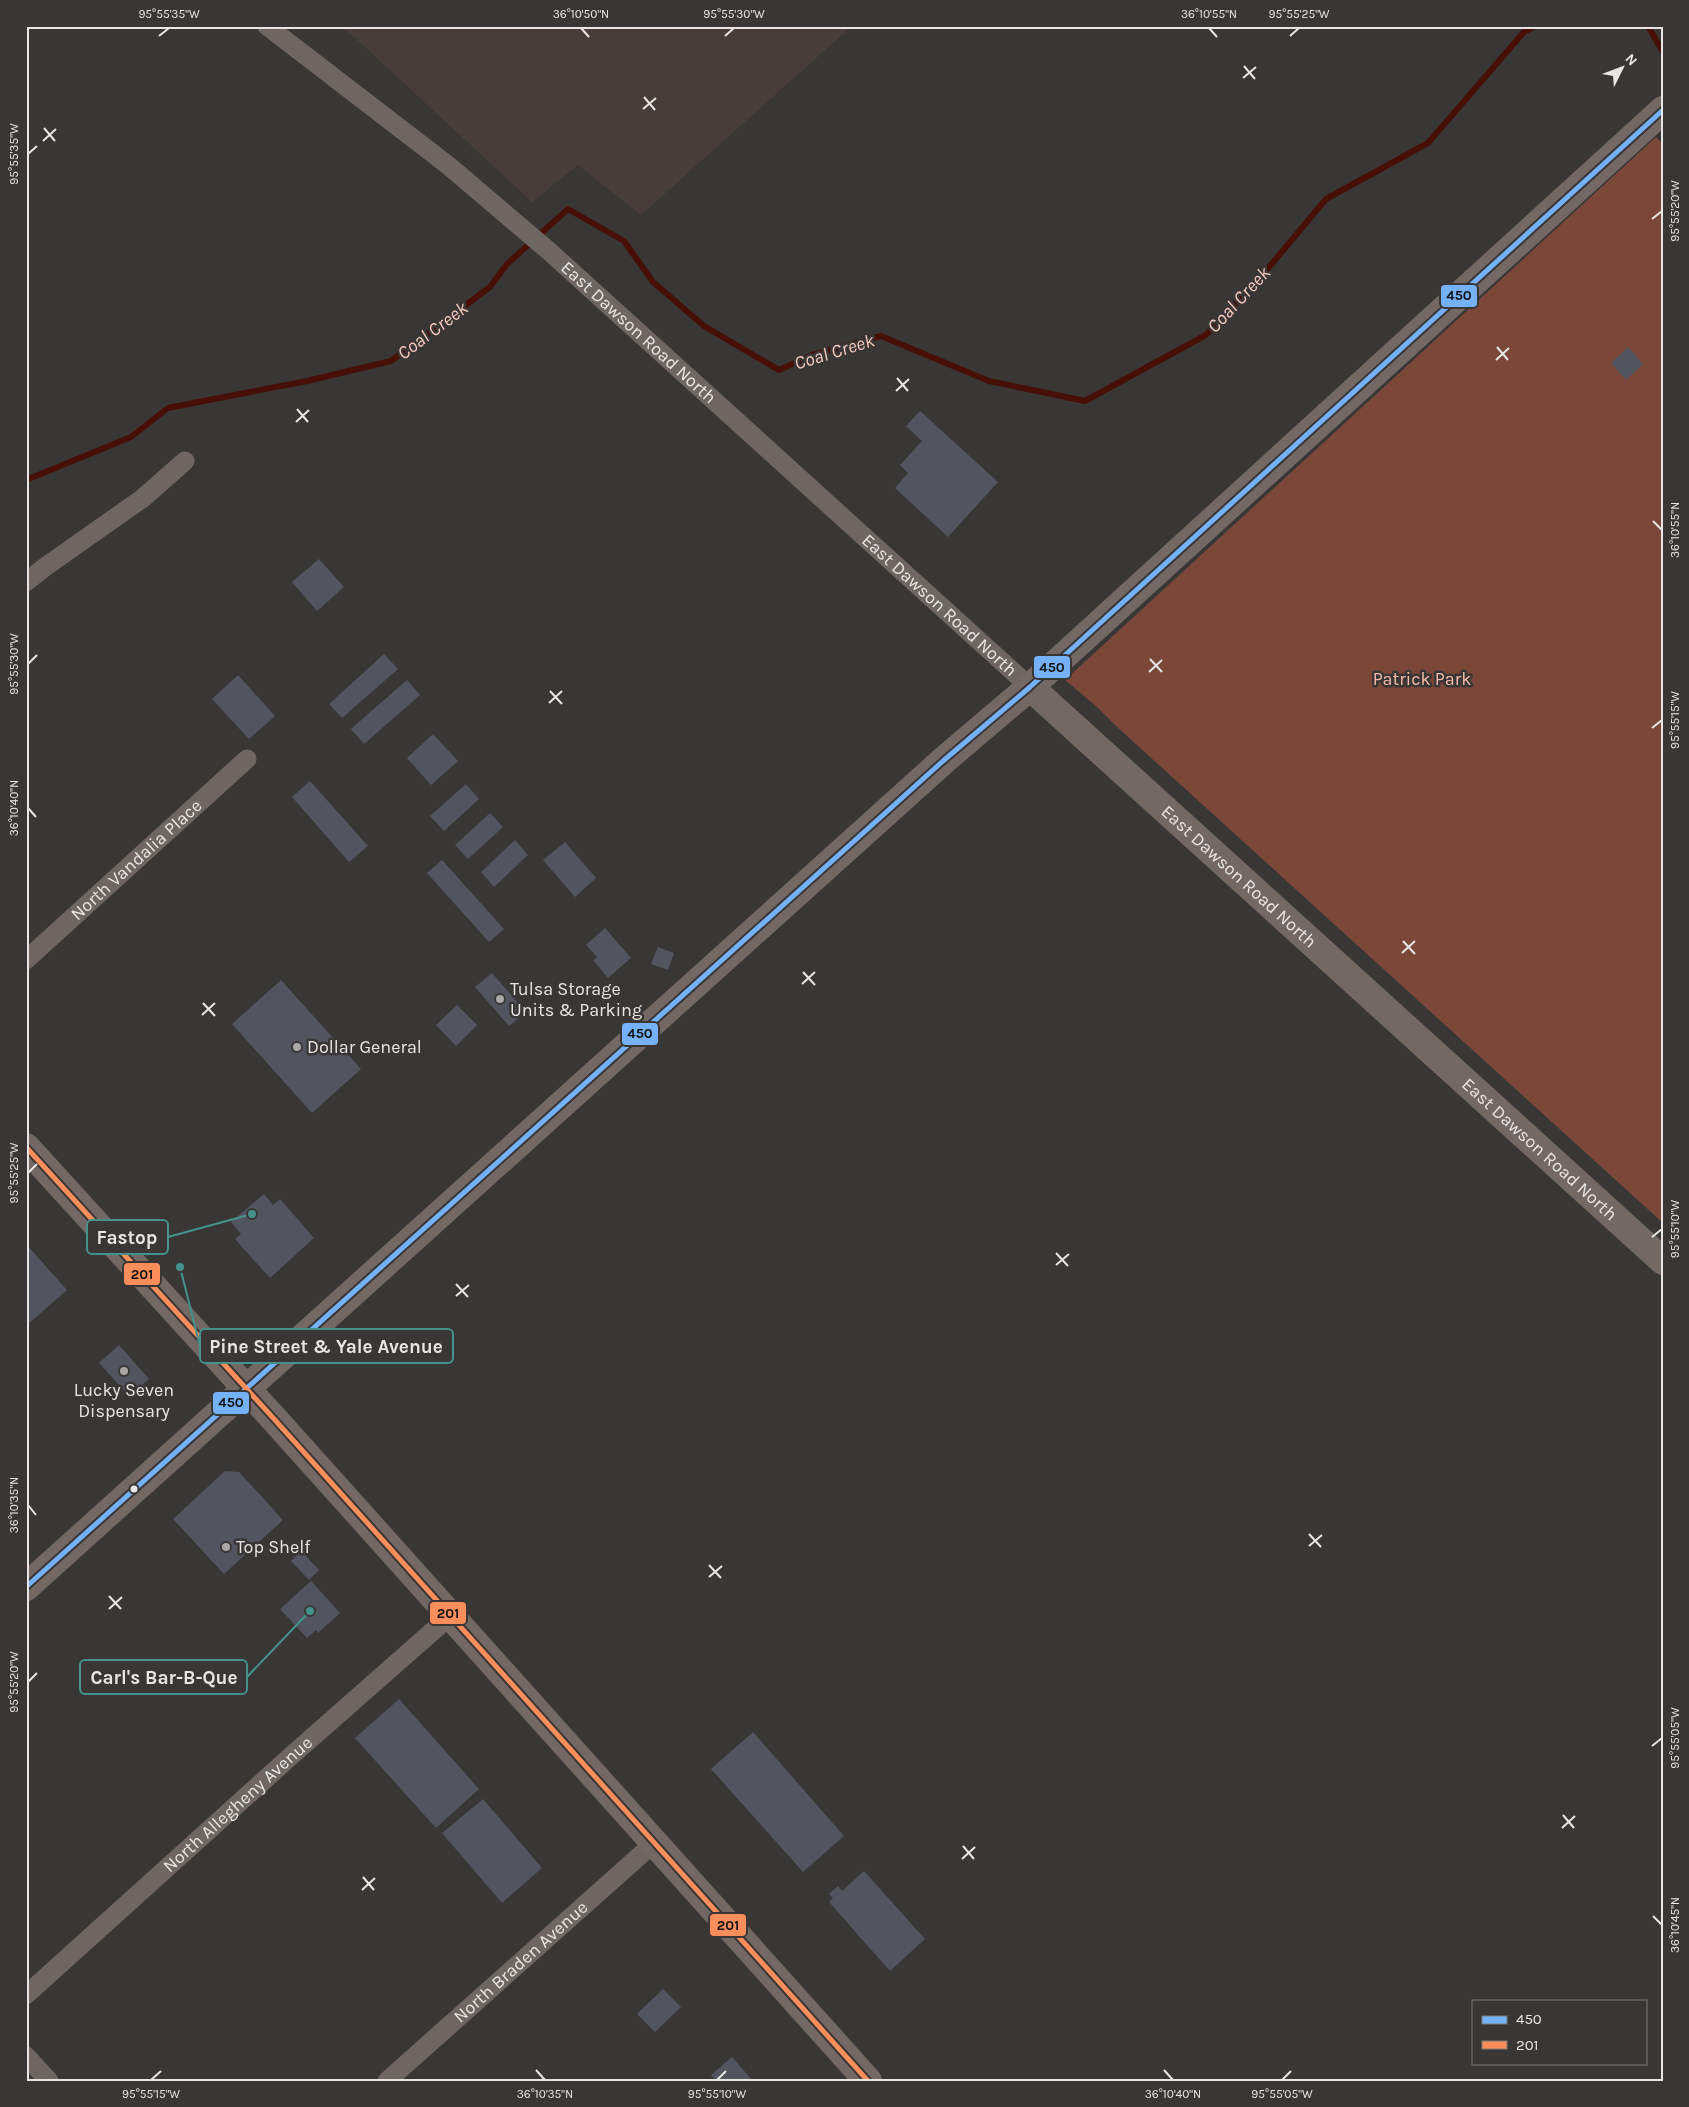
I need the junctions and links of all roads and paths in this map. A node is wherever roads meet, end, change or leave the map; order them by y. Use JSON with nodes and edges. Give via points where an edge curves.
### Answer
{"nodes":[{"id":1,"x":267,"y":26,"type":"edge"},
{"id":2,"x":1660,"y":113,"type":"edge"},
{"id":3,"x":185,"y":461,"type":"dead end"},
{"id":4,"x":26,"y":582,"type":"edge"},
{"id":5,"x":1030,"y":687,"type":"junction"},
{"id":6,"x":247,"y":759,"type":"dead end"},
{"id":7,"x":26,"y":960,"type":"edge"},
{"id":8,"x":31,"y":1161,"type":"edge"},
{"id":9,"x":1663,"y":1261,"type":"edge"},
{"id":10,"x":246,"y":1388,"type":"junction"},
{"id":11,"x":26,"y":1587,"type":"edge"},
{"id":12,"x":450,"y":1616,"type":"junction"},
{"id":13,"x":654,"y":1843,"type":"junction"},
{"id":14,"x":26,"y":1995,"type":"edge"},
{"id":15,"x":26,"y":2056,"type":"edge"},
{"id":16,"x":856,"y":2077,"type":"edge"},
{"id":17,"x":49,"y":2081,"type":"edge"},
{"id":18,"x":387,"y":2081,"type":"edge"}],
"edges":[{"from":1,"to":5,"type":"street","name":"East Dawson Road North","via":[[449,166],[550,252]]},
{"from":2,"to":5,"type":"main road"},
{"from":3,"to":4,"type":"street","via":[[143,498]]},
{"from":5,"to":9,"type":"main road","name":"East Dawson Road North"},
{"from":5,"to":10,"type":"main road","via":[[928,774]]},
{"from":6,"to":7,"type":"street","name":"North Vandalia Place"},
{"from":8,"to":10,"type":"main road"},
{"from":10,"to":11,"type":"main road"},
{"from":10,"to":12,"type":"main road"},
{"from":12,"to":13,"type":"main road"},
{"from":12,"to":14,"type":"street","name":"North Allegheny Avenue"},
{"from":13,"to":16,"type":"main road"},
{"from":13,"to":18,"type":"street","name":"North Braden Avenue"},
{"from":15,"to":17,"type":"street"}]}
